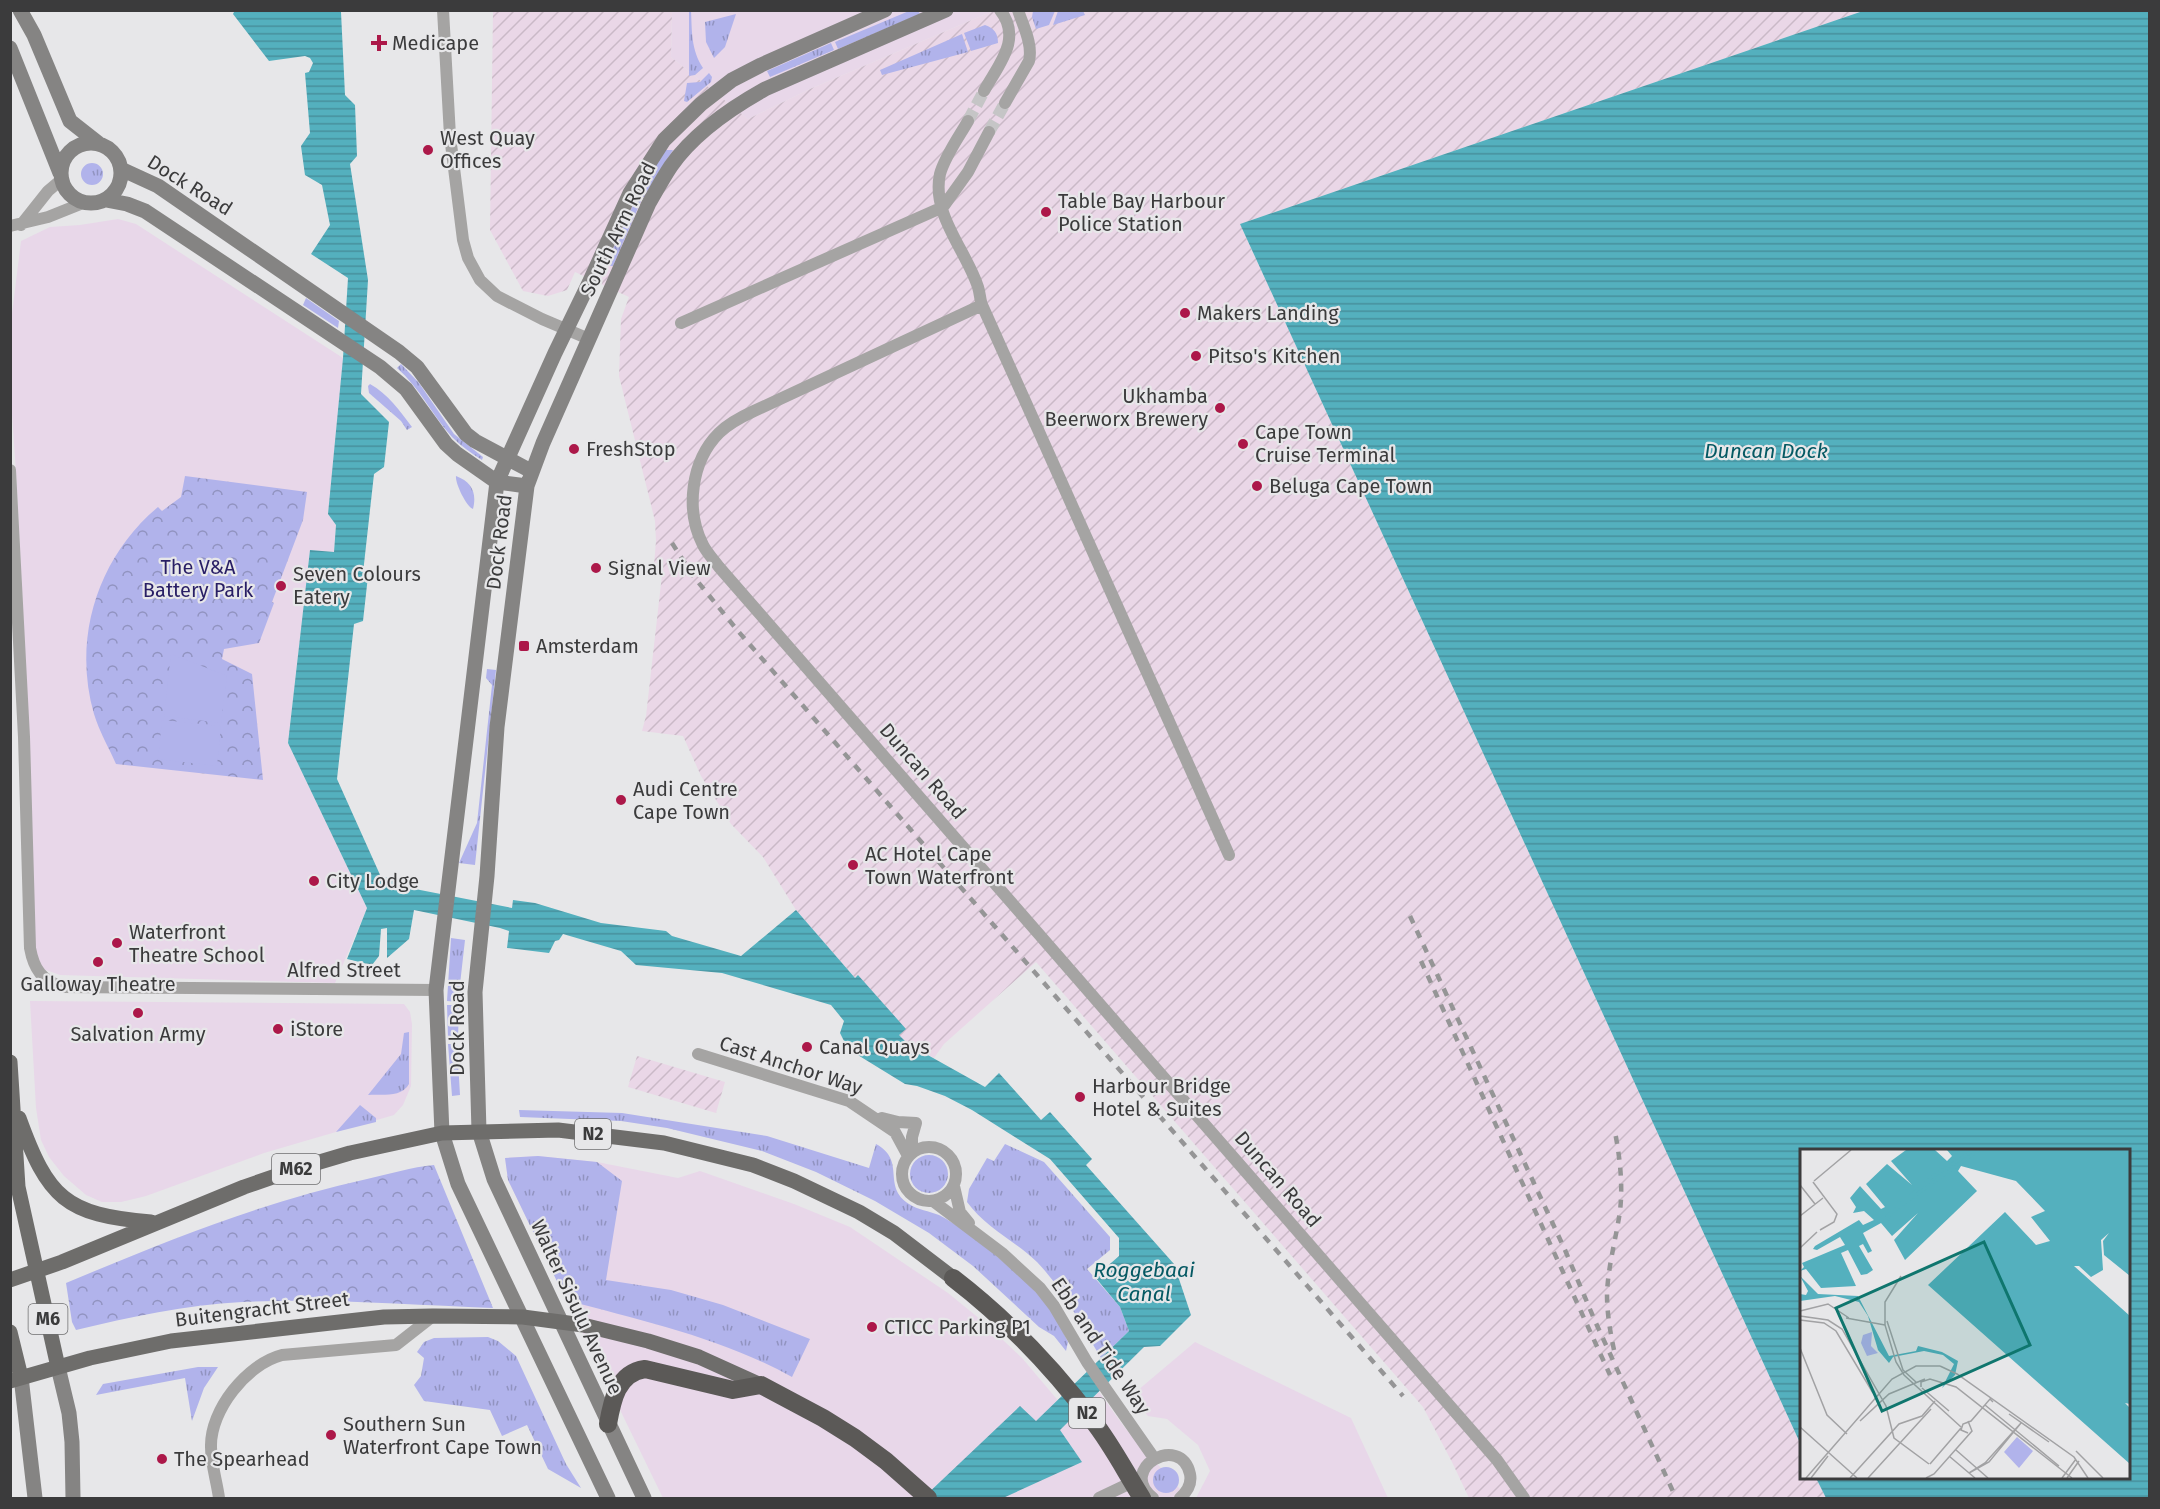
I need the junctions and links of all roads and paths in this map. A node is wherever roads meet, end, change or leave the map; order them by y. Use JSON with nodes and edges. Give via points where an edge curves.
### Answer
{"nodes":[{"id":1,"x":20,"y":10,"type":"edge"},
{"id":2,"x":443,"y":10,"type":"edge"},
{"id":3,"x":885,"y":10,"type":"edge"},
{"id":4,"x":946,"y":10,"type":"edge"},
{"id":5,"x":1000,"y":10,"type":"edge"},
{"id":6,"x":1018,"y":10,"type":"edge"},
{"id":7,"x":10,"y":48,"type":"edge"},
{"id":8,"x":984,"y":92,"type":"tunnel mouth"},
{"id":9,"x":1005,"y":103,"type":"tunnel mouth"},
{"id":10,"x":968,"y":121,"type":"tunnel mouth"},
{"id":11,"x":989,"y":132,"type":"tunnel mouth"},
{"id":12,"x":98,"y":143,"type":"junction"},
{"id":13,"x":121,"y":169,"type":"junction"},
{"id":14,"x":61,"y":176,"type":"junction"},
{"id":15,"x":106,"y":200,"type":"junction"},
{"id":16,"x":83,"y":203,"type":"junction"},
{"id":17,"x":943,"y":207,"type":"junction"},
{"id":18,"x":16,"y":225,"type":"edge"},
{"id":19,"x":982,"y":306,"type":"junction"},
{"id":20,"x":681,"y":323,"type":"dead end"},
{"id":21,"x":566,"y":329,"type":"junction"},
{"id":22,"x":589,"y":339,"type":"junction"},
{"id":23,"x":508,"y":458,"type":"junction"},
{"id":24,"x":10,"y":470,"type":"edge"},
{"id":25,"x":529,"y":479,"type":"junction"},
{"id":26,"x":497,"y":482,"type":"junction"},
{"id":27,"x":1230,"y":855,"type":"dead end"},
{"id":28,"x":436,"y":990,"type":"junction"},
{"id":29,"x":698,"y":1054,"type":"dead end"},
{"id":30,"x":10,"y":1062,"type":"edge"},
{"id":31,"x":11,"y":1098,"type":"edge"},
{"id":32,"x":870,"y":1113,"type":"junction"},
{"id":33,"x":916,"y":1124,"type":"junction"},
{"id":34,"x":479,"y":1131,"type":"junction"},
{"id":35,"x":442,"y":1133,"type":"junction"},
{"id":36,"x":933,"y":1147,"type":"junction"},
{"id":37,"x":910,"y":1154,"type":"junction"},
{"id":38,"x":954,"y":1186,"type":"junction"},
{"id":39,"x":933,"y":1201,"type":"junction"},
{"id":40,"x":156,"y":1223,"type":"junction"},
{"id":41,"x":982,"y":1237,"type":"junction"},
{"id":42,"x":38,"y":1270,"type":"junction"},
{"id":43,"x":953,"y":1278,"type":"joint"},
{"id":44,"x":10,"y":1280,"type":"edge"},
{"id":45,"x":433,"y":1316,"type":"junction"},
{"id":46,"x":523,"y":1317,"type":"junction"},
{"id":47,"x":562,"y":1321,"type":"junction"},
{"id":48,"x":10,"y":1332,"type":"edge"},
{"id":49,"x":58,"y":1367,"type":"junction"},
{"id":50,"x":16,"y":1379,"type":"edge"},
{"id":51,"x":766,"y":1387,"type":"junction"},
{"id":52,"x":608,"y":1424,"type":"junction"},
{"id":53,"x":1154,"y":1458,"type":"junction"},
{"id":54,"x":1143,"y":1478,"type":"junction"},
{"id":55,"x":1184,"y":1496,"type":"edge"},
{"id":56,"x":35,"y":1498,"type":"edge"},
{"id":57,"x":73,"y":1498,"type":"edge"},
{"id":58,"x":219,"y":1498,"type":"edge"},
{"id":59,"x":608,"y":1498,"type":"edge"},
{"id":60,"x":644,"y":1498,"type":"edge"},
{"id":61,"x":928,"y":1498,"type":"edge"},
{"id":62,"x":1099,"y":1498,"type":"edge"},
{"id":63,"x":1142,"y":1498,"type":"edge"},
{"id":64,"x":1154,"y":1498,"type":"edge"},
{"id":65,"x":1524,"y":1498,"type":"edge"}],
"edges":[{"from":1,"to":12,"type":"street","via":[[70,121]]},
{"from":2,"to":21,"type":"street","via":[[450,136],[468,258],[480,280],[498,296]]},
{"from":3,"to":21,"type":"street","name":"South Arm Road","via":[[732,80],[678,125],[655,152],[630,193]]},
{"from":4,"to":22,"type":"street","name":"South Arm Road","via":[[765,90],[717,120],[687,147],[671,165],[649,203]]},
{"from":5,"to":8,"type":"street","via":[[1010,42]]},
{"from":6,"to":9,"type":"street","via":[[1030,55]]},
{"from":7,"to":14,"type":"street"},
{"from":10,"to":17,"type":"street","via":[[940,176]]},
{"from":11,"to":17,"type":"street","via":[[968,172]]},
{"from":12,"to":13,"type":"street","via":[[112,152]]},
{"from":12,"to":14,"type":"street","via":[[77,146],[68,153],[62,162]]},
{"from":13,"to":15,"type":"street","via":[[118,187]]},
{"from":13,"to":23,"type":"street","name":"Dock Road","via":[[158,186],[375,334],[417,367],[466,434]]},
{"from":14,"to":16,"type":"street","via":[[65,190]]},
{"from":14,"to":18,"type":"street"},
{"from":15,"to":16,"type":"street"},
{"from":15,"to":26,"type":"street","name":"Dock Road","via":[[145,212],[380,367],[406,389],[446,444]]},
{"from":16,"to":18,"type":"street"},
{"from":17,"to":19,"type":"street","via":[[978,286]]},
{"from":17,"to":20,"type":"street"},
{"from":19,"to":27,"type":"street"},
{"from":19,"to":65,"type":"street","name":"Duncan Road","via":[[727,426],[709,446],[694,484],[695,518],[703,545],[1497,1460]]},
{"from":21,"to":22,"type":"street"},
{"from":21,"to":23,"type":"street","name":"South Arm Road"},
{"from":22,"to":25,"type":"street","name":"South Arm Road"},
{"from":23,"to":25,"type":"street","name":"Dock Road"},
{"from":23,"to":26,"type":"street","name":"South Arm Road"},
{"from":24,"to":28,"type":"street","name":"Alfred Street","via":[[30,948],[39,975],[62,987]]},
{"from":25,"to":26,"type":"street"},
{"from":25,"to":34,"type":"street","name":"Dock Road","via":[[497,727],[476,992]]},
{"from":26,"to":28,"type":"street","name":"Dock Road"},
{"from":28,"to":35,"type":"street","name":"Dock Road"},
{"from":29,"to":32,"type":"street","name":"Cast Anchor Way","via":[[844,1099]]},
{"from":30,"to":31,"type":"main road","number":"M6"},
{"from":31,"to":40,"type":"main road","via":[[35,1161],[63,1197],[97,1215]]},
{"from":31,"to":42,"type":"main road","number":"M6","via":[[18,1186]]},
{"from":32,"to":33,"type":"street","name":"Cast Anchor Way"},
{"from":32,"to":37,"type":"street","name":"Cast Anchor Way","via":[[896,1132]]},
{"from":33,"to":36,"type":"street"},
{"from":33,"to":37,"type":"street"},
{"from":34,"to":35,"type":"main road","number":"N2"},
{"from":34,"to":43,"type":"main road","number":"N2","via":[[558,1130],[664,1143],[764,1169],[859,1212]]},
{"from":34,"to":47,"type":"street","name":"Walter Sisulu Avenue","via":[[494,1179]]},
{"from":35,"to":40,"type":"main road","number":"M62","via":[[296,1169]]},
{"from":35,"to":46,"type":"street","via":[[458,1184]]},
{"from":36,"to":37,"type":"street"},
{"from":36,"to":38,"type":"street","via":[[954,1161]]},
{"from":37,"to":39,"type":"street","via":[[903,1164],[903,1183],[915,1198]]},
{"from":38,"to":39,"type":"street","via":[[942,1199]]},
{"from":38,"to":41,"type":"street","name":"Ebb and Tide Way","via":[[960,1212]]},
{"from":39,"to":41,"type":"street","name":"Ebb and Tide Way"},
{"from":40,"to":42,"type":"main road","number":"M62"},
{"from":41,"to":53,"type":"street","name":"Ebb and Tide Way","via":[[1040,1287]]},
{"from":42,"to":44,"type":"main road","number":"M62"},
{"from":42,"to":49,"type":"main road","number":"M6"},
{"from":43,"to":63,"type":"highway","number":"N2","via":[[1030,1348],[1066,1388],[1095,1423]]},
{"from":45,"to":46,"type":"main road","name":"Buitengracht Street"},
{"from":45,"to":49,"type":"main road","name":"Buitengracht Street","via":[[384,1317],[171,1341]]},
{"from":45,"to":58,"type":"street","via":[[396,1346],[282,1355],[257,1368],[229,1395],[212,1434]]},
{"from":46,"to":47,"type":"main road","name":"Buitengracht Street"},
{"from":46,"to":59,"type":"street"},
{"from":47,"to":51,"type":"main road","name":"Buitengracht Street","via":[[689,1353]]},
{"from":47,"to":52,"type":"street","name":"Walter Sisulu Avenue"},
{"from":48,"to":50,"type":"main road","number":"M6"},
{"from":49,"to":50,"type":"main road","name":"Buitengracht Street"},
{"from":49,"to":57,"type":"street","via":[[69,1413]]},
{"from":50,"to":56,"type":"street"},
{"from":51,"to":52,"type":"highway","via":[[733,1389],[638,1370],[623,1381],[612,1397]]},
{"from":51,"to":61,"type":"highway","via":[[855,1438]]},
{"from":52,"to":60,"type":"street","name":"Walter Sisulu Avenue"},
{"from":53,"to":54,"type":"street","via":[[1146,1466]]},
{"from":53,"to":55,"type":"street","via":[[1174,1456],[1185,1464],[1190,1478]]},
{"from":54,"to":62,"type":"street"},
{"from":54,"to":64,"type":"street","via":[[1145,1488]]}]}
